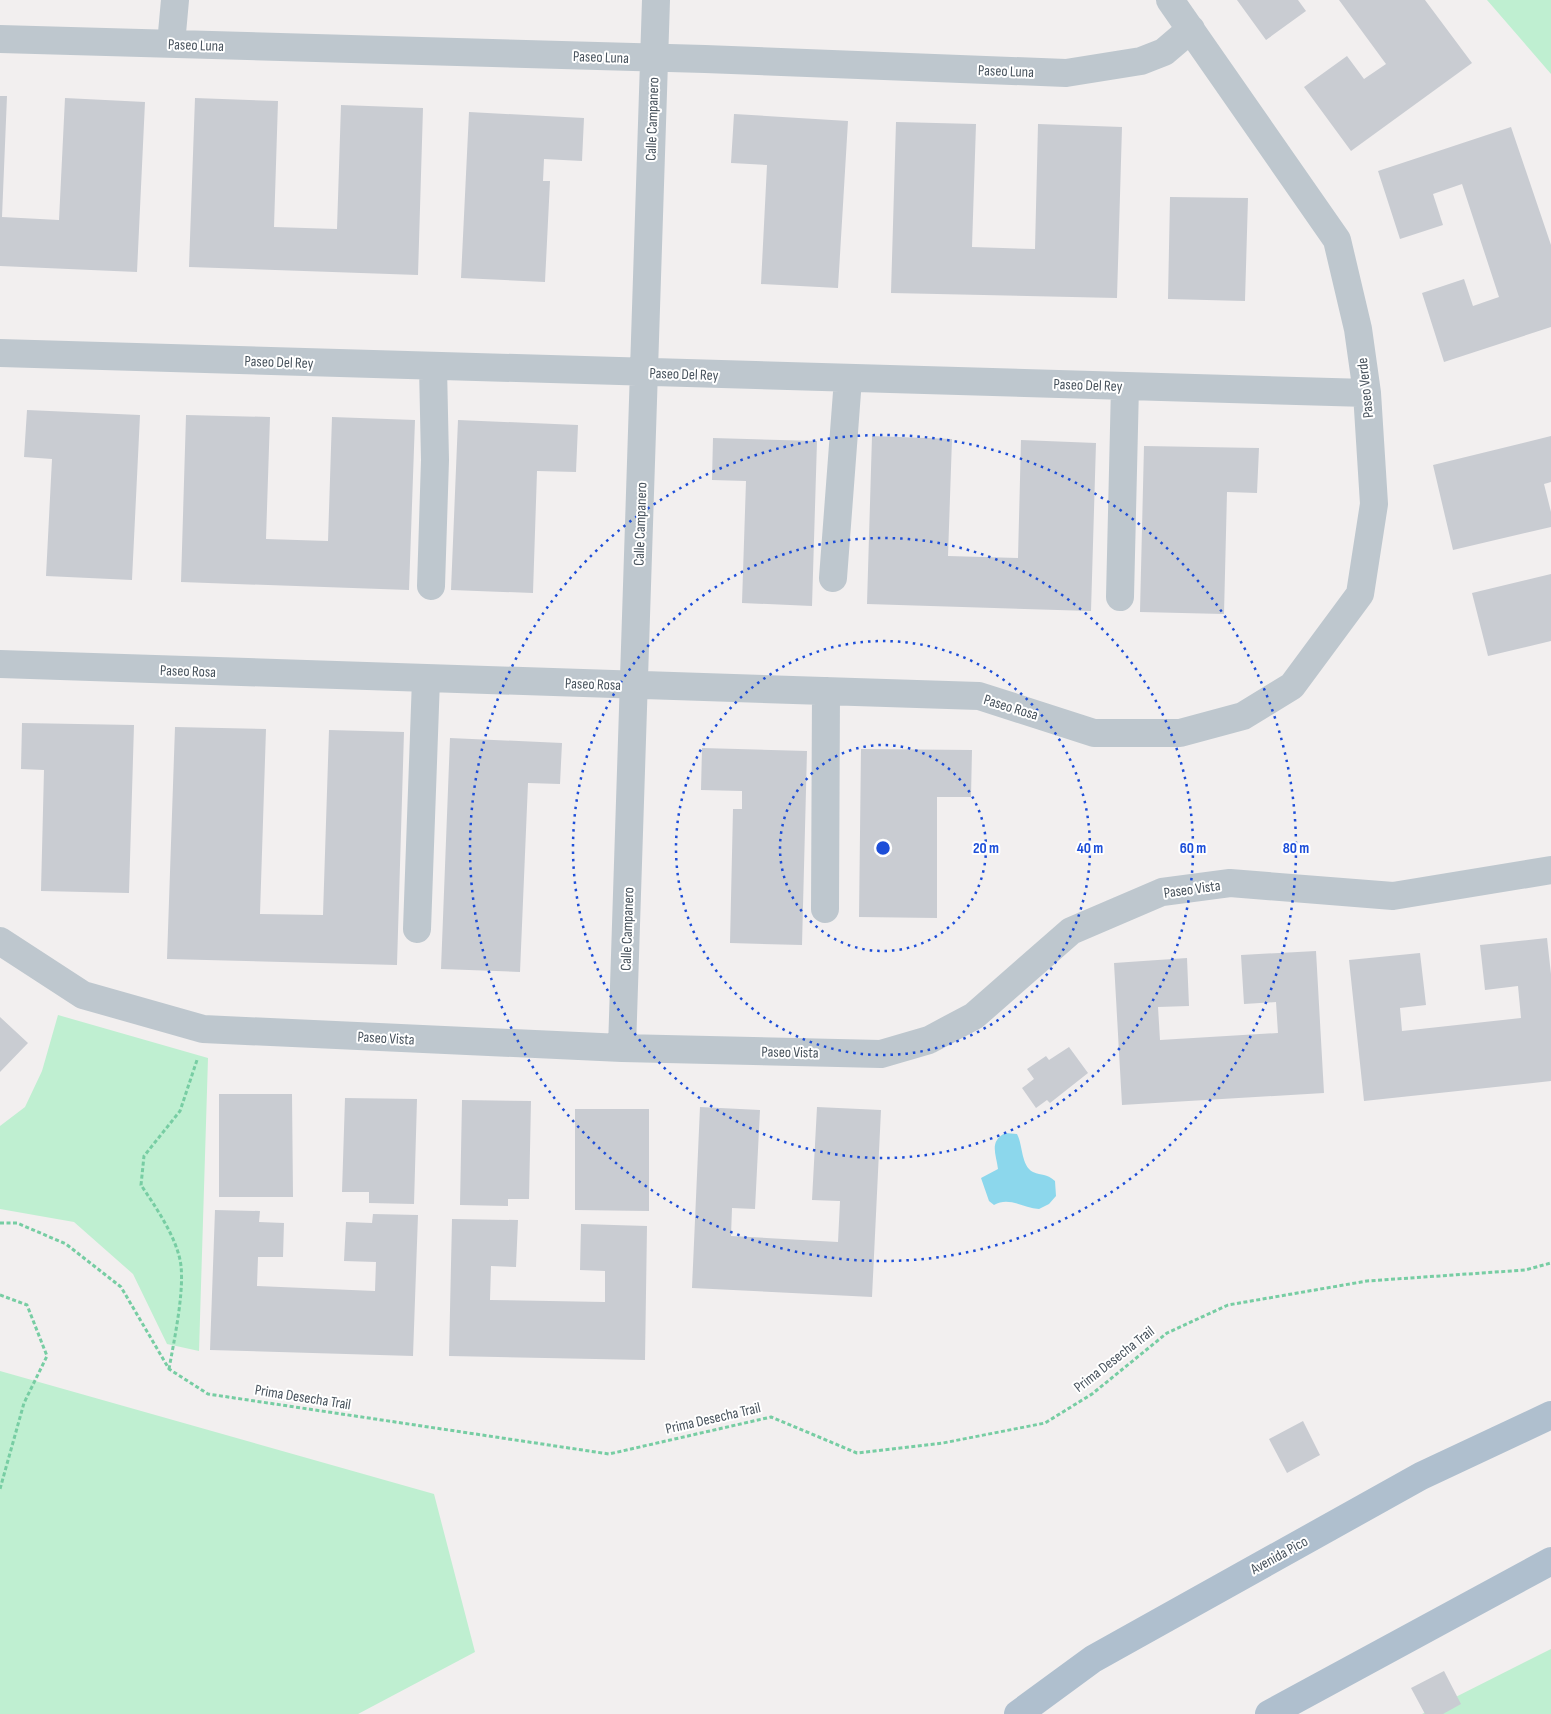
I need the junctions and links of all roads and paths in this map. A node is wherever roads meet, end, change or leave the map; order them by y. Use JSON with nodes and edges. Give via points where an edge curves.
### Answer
{"nodes":[{"id":1,"x":175,"y":0,"type":"edge"},
{"id":2,"x":656,"y":0,"type":"edge"},
{"id":3,"x":1170,"y":0,"type":"edge"},
{"id":4,"x":1191,"y":29,"type":"junction"},
{"id":5,"x":0,"y":39,"type":"edge"},
{"id":6,"x":171,"y":44,"type":"junction"},
{"id":7,"x":654,"y":58,"type":"junction"},
{"id":8,"x":0,"y":353,"type":"edge"},
{"id":9,"x":433,"y":367,"type":"junction"},
{"id":10,"x":643,"y":372,"type":"junction"},
{"id":11,"x":848,"y":378,"type":"junction"},
{"id":12,"x":1125,"y":386,"type":"junction"},
{"id":13,"x":1367,"y":393,"type":"junction"},
{"id":14,"x":833,"y":578,"type":"dead end"},
{"id":15,"x":431,"y":586,"type":"dead end"},
{"id":16,"x":1120,"y":597,"type":"dead end"},
{"id":17,"x":0,"y":664,"type":"edge"},
{"id":18,"x":426,"y":679,"type":"junction"},
{"id":19,"x":635,"y":686,"type":"junction"},
{"id":20,"x":826,"y":691,"type":"junction"},
{"id":21,"x":1180,"y":733,"type":"joint"},
{"id":22,"x":1551,"y":870,"type":"edge"},
{"id":23,"x":825,"y":909,"type":"dead end"},
{"id":24,"x":418,"y":929,"type":"dead end"},
{"id":25,"x":0,"y":941,"type":"edge"},
{"id":26,"x":203,"y":1029,"type":"junction"},
{"id":27,"x":622,"y":1048,"type":"junction"},
{"id":28,"x":0,"y":1223,"type":"edge"},
{"id":29,"x":1551,"y":1264,"type":"edge"},
{"id":30,"x":0,"y":1295,"type":"edge"},
{"id":31,"x":169,"y":1369,"type":"junction"},
{"id":32,"x":1551,"y":1415,"type":"edge"},
{"id":33,"x":0,"y":1490,"type":"edge"},
{"id":34,"x":1551,"y":1561,"type":"edge"},
{"id":35,"x":1018,"y":1714,"type":"edge"},
{"id":36,"x":1269,"y":1714,"type":"edge"}],
"edges":[{"from":1,"to":6,"type":"street"},
{"from":2,"to":7,"type":"street","name":"Calle Campanero"},
{"from":3,"to":4,"type":"street","name":"Paseo Verde"},
{"from":4,"to":7,"type":"street","name":"Paseo Luna","via":[[1164,52],[1141,61],[1066,73]]},
{"from":4,"to":13,"type":"street","name":"Paseo Verde","via":[[1338,240],[1358,329]]},
{"from":5,"to":6,"type":"street","name":"Paseo Luna"},
{"from":6,"to":7,"type":"street","name":"Paseo Luna"},
{"from":7,"to":10,"type":"street","name":"Calle Campanero"},
{"from":8,"to":9,"type":"street","name":"Paseo Del Rey"},
{"from":9,"to":10,"type":"street","name":"Paseo Del Rey"},
{"from":9,"to":15,"type":"street","via":[[435,460]]},
{"from":10,"to":11,"type":"street","name":"Paseo Del Rey"},
{"from":10,"to":19,"type":"street","name":"Calle Campanero"},
{"from":11,"to":12,"type":"street","name":"Paseo Del Rey"},
{"from":11,"to":14,"type":"street"},
{"from":12,"to":13,"type":"street","name":"Paseo Del Rey"},
{"from":12,"to":16,"type":"street"},
{"from":13,"to":21,"type":"street","name":"Paseo Verde","via":[[1374,504],[1360,594],[1292,686],[1243,716]]},
{"from":17,"to":18,"type":"street","name":"Paseo Rosa"},
{"from":18,"to":19,"type":"street","name":"Paseo Rosa"},
{"from":18,"to":24,"type":"street"},
{"from":19,"to":20,"type":"street","name":"Paseo Rosa"},
{"from":19,"to":27,"type":"street","name":"Calle Campanero"},
{"from":20,"to":21,"type":"street","name":"Paseo Rosa","via":[[979,696],[1094,733]]},
{"from":20,"to":23,"type":"street"},
{"from":22,"to":27,"type":"street","name":"Paseo Vista","via":[[1393,896],[1230,883],[1162,892],[1071,931],[974,1016],[929,1040],[881,1054]]},
{"from":25,"to":26,"type":"street","name":"Paseo Vista","via":[[83,995]]},
{"from":26,"to":27,"type":"street","name":"Paseo Vista"},
{"from":26,"to":31,"type":"path","via":[[196,1069],[180,1111],[144,1156],[140,1184],[166,1222],[181,1266]]},
{"from":28,"to":31,"type":"path","name":"Prima Desecha Trail","via":[[17,1223],[66,1244],[122,1287]]},
{"from":29,"to":31,"type":"path","name":"Prima Desecha Trail","via":[[1525,1270],[1367,1281],[1228,1305],[1166,1333],[1092,1394],[1045,1423],[943,1443],[858,1453],[771,1416],[609,1454],[208,1394]]},
{"from":30,"to":33,"type":"path","via":[[27,1305],[47,1356],[24,1403]]},
{"from":32,"to":35,"type":"main road","name":"Avenida Pico","via":[[1421,1476],[1093,1659]]},
{"from":34,"to":36,"type":"main road"}]}
